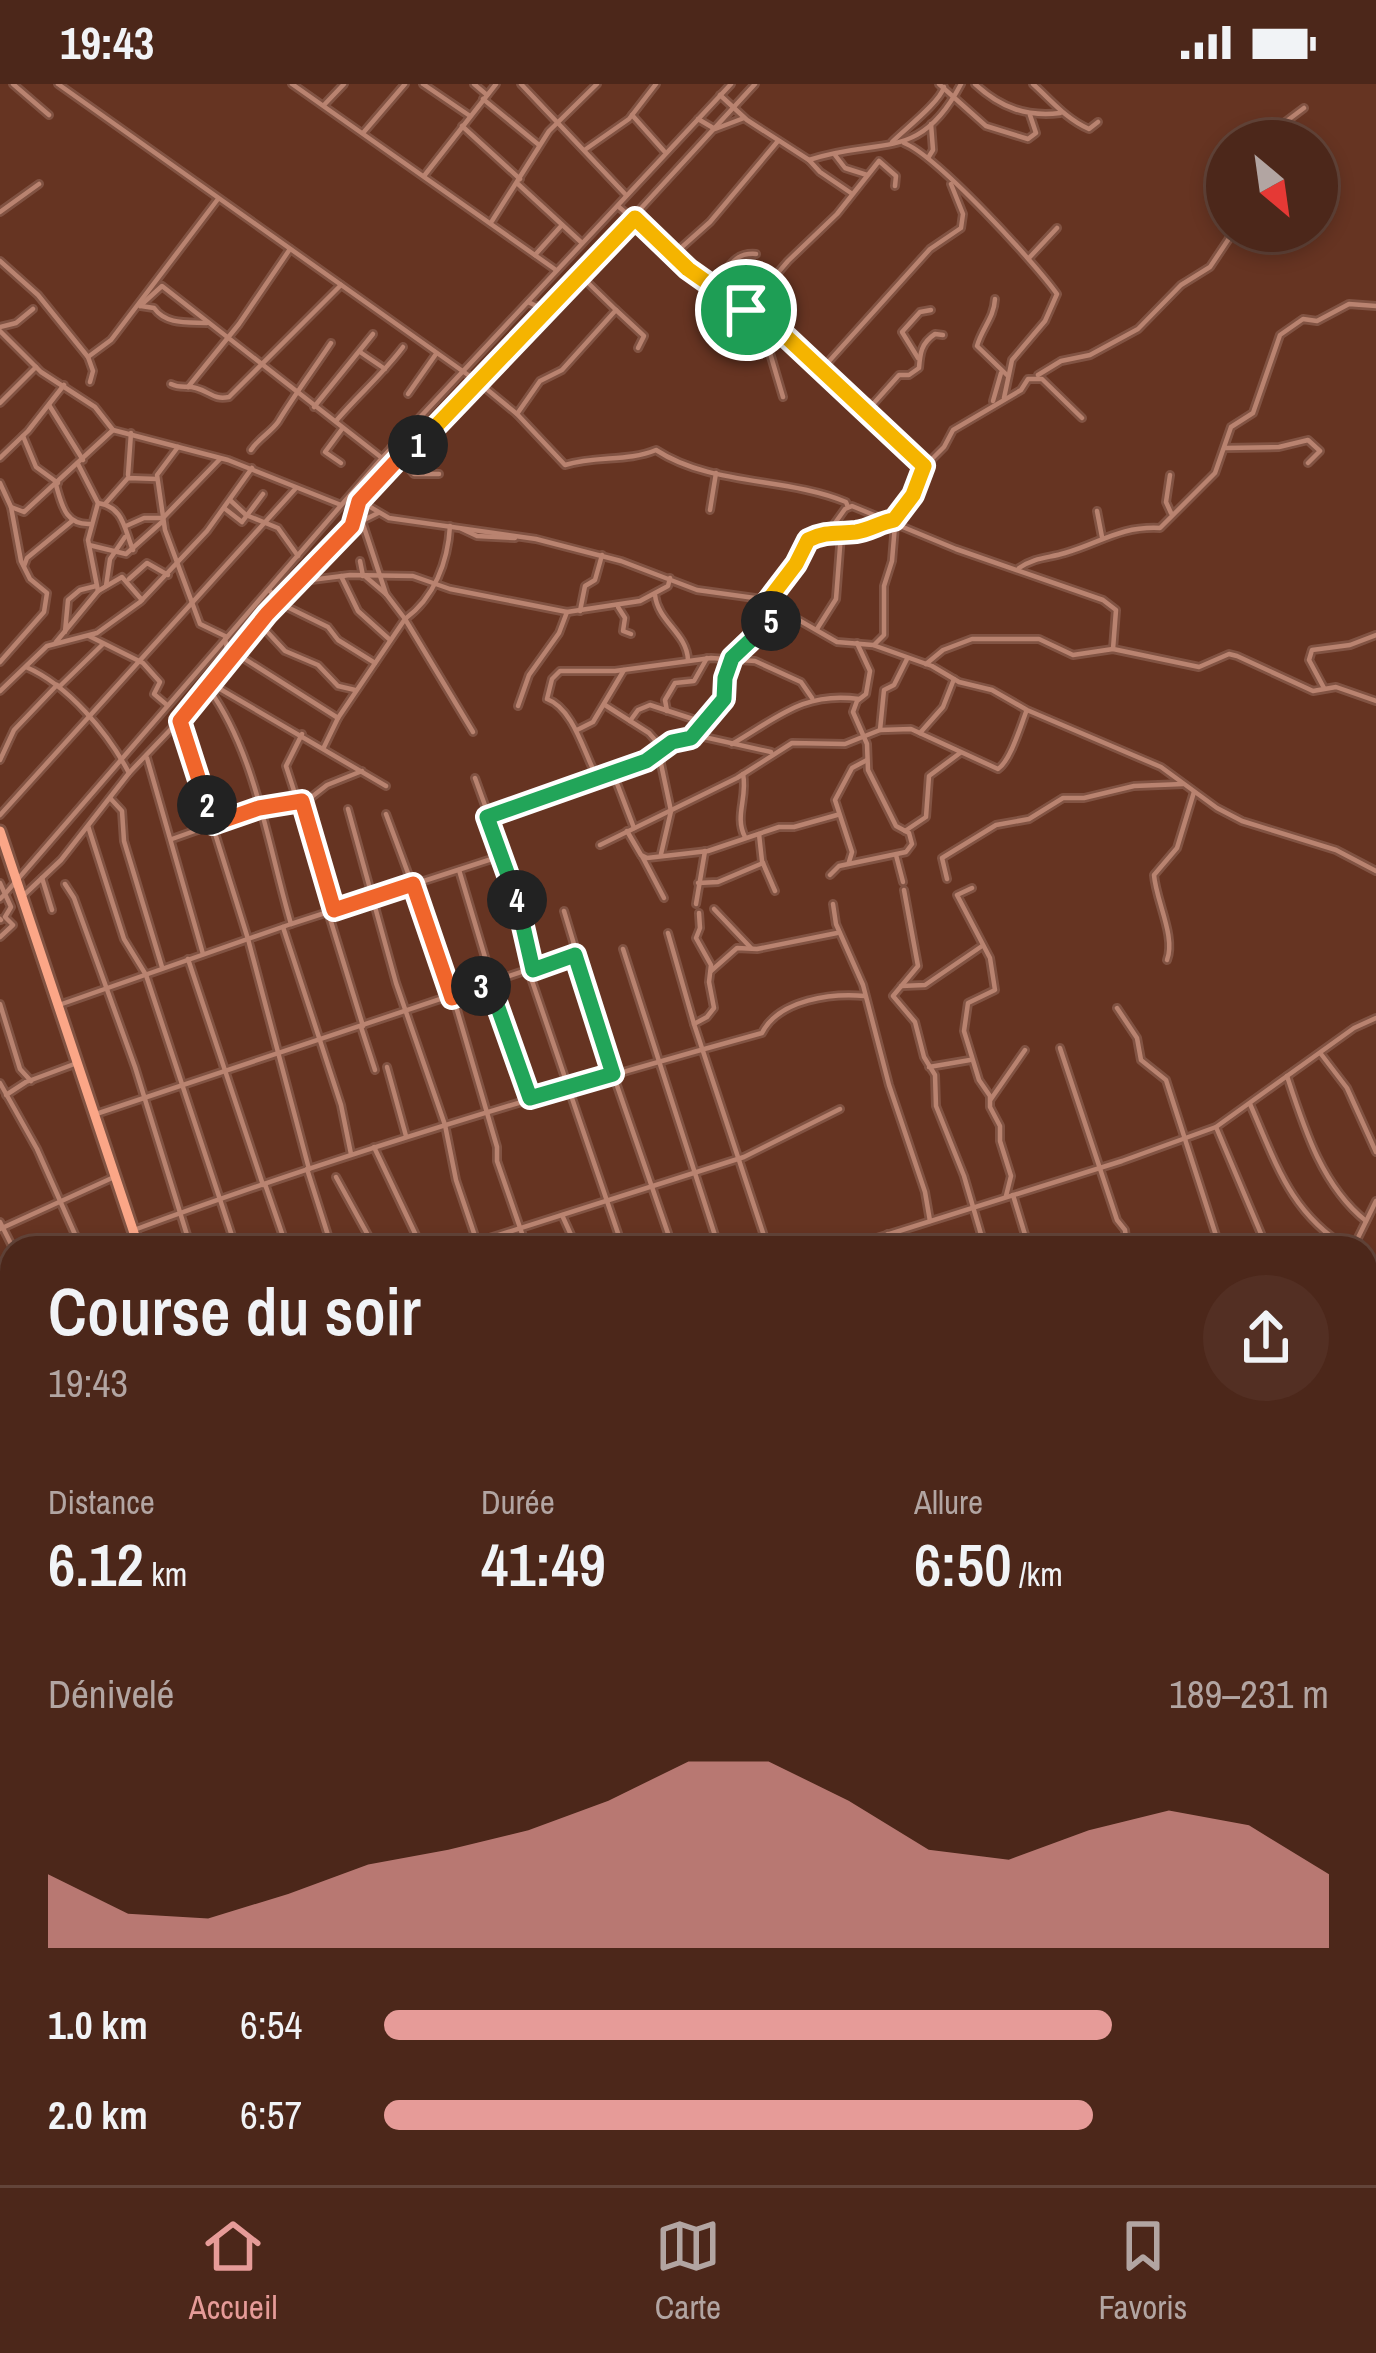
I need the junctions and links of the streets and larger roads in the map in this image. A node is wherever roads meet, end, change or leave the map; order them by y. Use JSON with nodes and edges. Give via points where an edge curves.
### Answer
{"nodes":[{"id":1,"x":14,"y":84,"type":"edge"},
{"id":2,"x":58,"y":84,"type":"edge"},
{"id":3,"x":292,"y":84,"type":"edge"},
{"id":4,"x":344,"y":84,"type":"edge"},
{"id":5,"x":405,"y":84,"type":"edge"},
{"id":6,"x":423,"y":84,"type":"edge"},
{"id":7,"x":474,"y":84,"type":"edge"},
{"id":8,"x":496,"y":84,"type":"edge"},
{"id":9,"x":521,"y":84,"type":"edge"},
{"id":10,"x":597,"y":84,"type":"edge"},
{"id":11,"x":656,"y":84,"type":"edge"},
{"id":12,"x":731,"y":84,"type":"edge"},
{"id":13,"x":755,"y":84,"type":"edge"},
{"id":14,"x":973,"y":84,"type":"edge"},
{"id":15,"x":1033,"y":84,"type":"edge"},
{"id":16,"x":942,"y":86,"type":"edge"},
{"id":17,"x":958,"y":89,"type":"edge"},
{"id":18,"x":720,"y":95,"type":"junction"},
{"id":19,"x":485,"y":97,"type":"junction"},
{"id":20,"x":324,"y":106,"type":"junction"},
{"id":21,"x":733,"y":107,"type":"junction"},
{"id":22,"x":1304,"y":108,"type":"dead end"},
{"id":23,"x":551,"y":113,"type":"junction"},
{"id":24,"x":1060,"y":113,"type":"junction"},
{"id":25,"x":49,"y":115,"type":"dead end"},
{"id":26,"x":632,"y":115,"type":"junction"},
{"id":27,"x":1030,"y":115,"type":"junction"},
{"id":28,"x":470,"y":116,"type":"junction"},
{"id":29,"x":744,"y":118,"type":"junction"},
{"id":30,"x":698,"y":119,"type":"junction"},
{"id":31,"x":1287,"y":120,"type":"edge"},
{"id":32,"x":558,"y":121,"type":"junction"},
{"id":33,"x":1097,"y":122,"type":"dead end"},
{"id":34,"x":931,"y":124,"type":"junction"},
{"id":35,"x":463,"y":126,"type":"junction"},
{"id":36,"x":715,"y":129,"type":"junction"},
{"id":37,"x":548,"y":133,"type":"junction"},
{"id":38,"x":363,"y":134,"type":"junction"},
{"id":39,"x":778,"y":141,"type":"junction"},
{"id":40,"x":904,"y":143,"type":"junction"},
{"id":41,"x":888,"y":145,"type":"junction"},
{"id":42,"x":539,"y":146,"type":"junction"},
{"id":43,"x":586,"y":149,"type":"junction"},
{"id":44,"x":666,"y":152,"type":"junction"},
{"id":45,"x":835,"y":155,"type":"junction"},
{"id":46,"x":928,"y":158,"type":"junction"},
{"id":47,"x":809,"y":160,"type":"junction"},
{"id":48,"x":756,"y":169,"type":"junction"},
{"id":49,"x":763,"y":175,"type":"dead end"},
{"id":50,"x":867,"y":175,"type":"junction"},
{"id":51,"x":424,"y":176,"type":"junction"},
{"id":52,"x":949,"y":179,"type":"junction"},
{"id":53,"x":519,"y":182,"type":"junction"},
{"id":54,"x":39,"y":184,"type":"dead end"},
{"id":55,"x":895,"y":186,"type":"dead end"},
{"id":56,"x":851,"y":193,"type":"junction"},
{"id":57,"x":626,"y":195,"type":"junction"},
{"id":58,"x":218,"y":199,"type":"junction"},
{"id":59,"x":616,"y":206,"type":"junction"},
{"id":60,"x":0,"y":212,"type":"edge"},
{"id":61,"x":635,"y":218,"type":"junction"},
{"id":62,"x":491,"y":223,"type":"junction"},
{"id":63,"x":562,"y":225,"type":"junction"},
{"id":64,"x":1057,"y":228,"type":"dead end"},
{"id":65,"x":582,"y":243,"type":"junction"},
{"id":66,"x":290,"y":249,"type":"junction"},
{"id":67,"x":1220,"y":252,"type":"edge"},
{"id":68,"x":756,"y":254,"type":"dead end"},
{"id":69,"x":535,"y":255,"type":"junction"},
{"id":70,"x":673,"y":255,"type":"junction"},
{"id":71,"x":1029,"y":258,"type":"junction"},
{"id":72,"x":0,"y":261,"type":"edge"},
{"id":73,"x":556,"y":270,"type":"junction"},
{"id":74,"x":579,"y":274,"type":"junction"},
{"id":75,"x":154,"y":279,"type":"junction"},
{"id":76,"x":341,"y":285,"type":"junction"},
{"id":77,"x":163,"y":286,"type":"junction"},
{"id":78,"x":713,"y":286,"type":"junction"},
{"id":79,"x":994,"y":299,"type":"dead end"},
{"id":80,"x":528,"y":302,"type":"junction"},
{"id":81,"x":138,"y":305,"type":"junction"},
{"id":82,"x":1376,"y":306,"type":"edge"},
{"id":83,"x":33,"y":309,"type":"dead end"},
{"id":84,"x":545,"y":310,"type":"junction"},
{"id":85,"x":616,"y":310,"type":"junction"},
{"id":86,"x":746,"y":310,"type":"junction"},
{"id":87,"x":931,"y":310,"type":"dead end"},
{"id":88,"x":209,"y":323,"type":"junction"},
{"id":89,"x":0,"y":329,"type":"edge"},
{"id":90,"x":373,"y":334,"type":"dead end"},
{"id":91,"x":944,"y":334,"type":"dead end"},
{"id":92,"x":226,"y":339,"type":"junction"},
{"id":93,"x":332,"y":343,"type":"dead end"},
{"id":94,"x":403,"y":347,"type":"dead end"},
{"id":95,"x":638,"y":348,"type":"dead end"},
{"id":96,"x":360,"y":352,"type":"junction"},
{"id":97,"x":436,"y":354,"type":"junction"},
{"id":98,"x":88,"y":357,"type":"junction"},
{"id":99,"x":918,"y":358,"type":"junction"},
{"id":100,"x":264,"y":366,"type":"junction"},
{"id":101,"x":36,"y":367,"type":"junction"},
{"id":102,"x":386,"y":370,"type":"junction"},
{"id":103,"x":820,"y":370,"type":"junction"},
{"id":104,"x":1001,"y":373,"type":"junction"},
{"id":105,"x":462,"y":374,"type":"junction"},
{"id":106,"x":1035,"y":376,"type":"junction"},
{"id":107,"x":1010,"y":379,"type":"junction"},
{"id":108,"x":90,"y":382,"type":"dead end"},
{"id":109,"x":478,"y":382,"type":"junction"},
{"id":110,"x":171,"y":384,"type":"dead end"},
{"id":111,"x":64,"y":385,"type":"junction"},
{"id":112,"x":188,"y":387,"type":"junction"},
{"id":113,"x":295,"y":392,"type":"junction"},
{"id":114,"x":408,"y":394,"type":"dead end"},
{"id":115,"x":783,"y":397,"type":"dead end"},
{"id":116,"x":1004,"y":398,"type":"junction"},
{"id":117,"x":0,"y":403,"type":"edge"},
{"id":118,"x":994,"y":404,"type":"junction"},
{"id":119,"x":49,"y":405,"type":"junction"},
{"id":120,"x":862,"y":405,"type":"junction"},
{"id":121,"x":314,"y":406,"type":"junction"},
{"id":122,"x":517,"y":414,"type":"junction"},
{"id":123,"x":1082,"y":418,"type":"dead end"},
{"id":124,"x":336,"y":421,"type":"junction"},
{"id":125,"x":342,"y":429,"type":"junction"},
{"id":126,"x":113,"y":430,"type":"junction"},
{"id":127,"x":131,"y":434,"type":"junction"},
{"id":128,"x":23,"y":436,"type":"junction"},
{"id":129,"x":178,"y":447,"type":"junction"},
{"id":130,"x":392,"y":448,"type":"junction"},
{"id":131,"x":1225,"y":448,"type":"junction"},
{"id":132,"x":250,"y":450,"type":"dead end"},
{"id":133,"x":401,"y":456,"type":"junction"},
{"id":134,"x":0,"y":458,"type":"edge"},
{"id":135,"x":220,"y":458,"type":"junction"},
{"id":136,"x":382,"y":458,"type":"junction"},
{"id":137,"x":80,"y":462,"type":"junction"},
{"id":138,"x":341,"y":463,"type":"dead end"},
{"id":139,"x":1308,"y":463,"type":"dead end"},
{"id":140,"x":924,"y":466,"type":"junction"},
{"id":141,"x":252,"y":468,"type":"junction"},
{"id":142,"x":716,"y":472,"type":"junction"},
{"id":143,"x":439,"y":474,"type":"dead end"},
{"id":144,"x":1170,"y":475,"type":"dead end"},
{"id":145,"x":128,"y":478,"type":"junction"},
{"id":146,"x":157,"y":479,"type":"junction"},
{"id":147,"x":57,"y":484,"type":"junction"},
{"id":148,"x":0,"y":486,"type":"edge"},
{"id":149,"x":358,"y":487,"type":"junction"},
{"id":150,"x":296,"y":488,"type":"junction"},
{"id":151,"x":263,"y":494,"type":"dead end"},
{"id":152,"x":230,"y":500,"type":"junction"},
{"id":153,"x":359,"y":501,"type":"junction"},
{"id":154,"x":102,"y":503,"type":"junction"},
{"id":155,"x":340,"y":505,"type":"junction"},
{"id":156,"x":11,"y":507,"type":"junction"},
{"id":157,"x":848,"y":507,"type":"junction"},
{"id":158,"x":224,"y":508,"type":"junction"},
{"id":159,"x":710,"y":510,"type":"dead end"},
{"id":160,"x":1096,"y":511,"type":"dead end"},
{"id":161,"x":358,"y":512,"type":"junction"},
{"id":162,"x":1172,"y":513,"type":"junction"},
{"id":163,"x":377,"y":514,"type":"junction"},
{"id":164,"x":248,"y":516,"type":"junction"},
{"id":165,"x":163,"y":519,"type":"junction"},
{"id":166,"x":72,"y":521,"type":"junction"},
{"id":167,"x":362,"y":522,"type":"junction"},
{"id":168,"x":264,"y":523,"type":"junction"},
{"id":169,"x":893,"y":523,"type":"junction"},
{"id":170,"x":90,"y":524,"type":"junction"},
{"id":171,"x":126,"y":526,"type":"junction"},
{"id":172,"x":352,"y":526,"type":"junction"},
{"id":173,"x":450,"y":526,"type":"junction"},
{"id":174,"x":830,"y":530,"type":"junction"},
{"id":175,"x":841,"y":534,"type":"junction"},
{"id":176,"x":128,"y":535,"type":"junction"},
{"id":177,"x":1102,"y":537,"type":"junction"},
{"id":178,"x":89,"y":545,"type":"junction"},
{"id":179,"x":133,"y":550,"type":"junction"},
{"id":180,"x":115,"y":553,"type":"junction"},
{"id":181,"x":602,"y":555,"type":"junction"},
{"id":182,"x":298,"y":556,"type":"junction"},
{"id":183,"x":360,"y":560,"type":"dead end"},
{"id":184,"x":179,"y":562,"type":"junction"},
{"id":185,"x":24,"y":568,"type":"junction"},
{"id":186,"x":1017,"y":569,"type":"junction"},
{"id":187,"x":168,"y":575,"type":"junction"},
{"id":188,"x":341,"y":576,"type":"junction"},
{"id":189,"x":364,"y":576,"type":"junction"},
{"id":190,"x":378,"y":577,"type":"junction"},
{"id":191,"x":672,"y":580,"type":"junction"},
{"id":192,"x":127,"y":581,"type":"junction"},
{"id":193,"x":303,"y":581,"type":"junction"},
{"id":194,"x":434,"y":582,"type":"junction"},
{"id":195,"x":106,"y":586,"type":"junction"},
{"id":196,"x":272,"y":586,"type":"junction"},
{"id":197,"x":97,"y":589,"type":"junction"},
{"id":198,"x":290,"y":590,"type":"junction"},
{"id":199,"x":386,"y":594,"type":"junction"},
{"id":200,"x":655,"y":595,"type":"junction"},
{"id":201,"x":142,"y":600,"type":"junction"},
{"id":202,"x":280,"y":601,"type":"junction"},
{"id":203,"x":194,"y":602,"type":"junction"},
{"id":204,"x":767,"y":602,"type":"junction"},
{"id":205,"x":616,"y":604,"type":"junction"},
{"id":206,"x":254,"y":607,"type":"junction"},
{"id":207,"x":580,"y":610,"type":"junction"},
{"id":208,"x":567,"y":612,"type":"junction"},
{"id":209,"x":786,"y":612,"type":"junction"},
{"id":210,"x":267,"y":614,"type":"junction"},
{"id":211,"x":405,"y":619,"type":"junction"},
{"id":212,"x":260,"y":624,"type":"junction"},
{"id":213,"x":816,"y":630,"type":"junction"},
{"id":214,"x":65,"y":632,"type":"junction"},
{"id":215,"x":631,"y":634,"type":"dead end"},
{"id":216,"x":1376,"y":635,"type":"edge"},
{"id":217,"x":89,"y":636,"type":"junction"},
{"id":218,"x":226,"y":638,"type":"junction"},
{"id":219,"x":389,"y":639,"type":"junction"},
{"id":220,"x":56,"y":642,"type":"junction"},
{"id":221,"x":103,"y":644,"type":"junction"},
{"id":222,"x":856,"y":644,"type":"junction"},
{"id":223,"x":873,"y":645,"type":"junction"},
{"id":224,"x":1113,"y":649,"type":"junction"},
{"id":225,"x":237,"y":654,"type":"junction"},
{"id":226,"x":707,"y":658,"type":"junction"},
{"id":227,"x":732,"y":658,"type":"junction"},
{"id":228,"x":908,"y":659,"type":"junction"},
{"id":229,"x":688,"y":660,"type":"junction"},
{"id":230,"x":139,"y":661,"type":"junction"},
{"id":231,"x":0,"y":662,"type":"edge"},
{"id":232,"x":230,"y":662,"type":"junction"},
{"id":233,"x":375,"y":663,"type":"junction"},
{"id":234,"x":926,"y":664,"type":"junction"},
{"id":235,"x":25,"y":667,"type":"junction"},
{"id":236,"x":624,"y":670,"type":"junction"},
{"id":237,"x":954,"y":680,"type":"junction"},
{"id":238,"x":58,"y":687,"type":"junction"},
{"id":239,"x":211,"y":687,"type":"junction"},
{"id":240,"x":1324,"y":688,"type":"junction"},
{"id":241,"x":358,"y":690,"type":"junction"},
{"id":242,"x":0,"y":691,"type":"edge"},
{"id":243,"x":812,"y":698,"type":"junction"},
{"id":244,"x":859,"y":699,"type":"junction"},
{"id":245,"x":1376,"y":701,"type":"edge"},
{"id":246,"x":167,"y":705,"type":"junction"},
{"id":247,"x":518,"y":706,"type":"dead end"},
{"id":248,"x":605,"y":706,"type":"junction"},
{"id":249,"x":1027,"y":710,"type":"junction"},
{"id":250,"x":667,"y":711,"type":"junction"},
{"id":251,"x":338,"y":718,"type":"junction"},
{"id":252,"x":89,"y":719,"type":"junction"},
{"id":253,"x":180,"y":721,"type":"junction"},
{"id":254,"x":630,"y":721,"type":"junction"},
{"id":255,"x":702,"y":722,"type":"junction"},
{"id":256,"x":880,"y":730,"type":"junction"},
{"id":257,"x":575,"y":731,"type":"junction"},
{"id":258,"x":473,"y":732,"type":"dead end"},
{"id":259,"x":920,"y":733,"type":"junction"},
{"id":260,"x":302,"y":734,"type":"junction"},
{"id":261,"x":864,"y":734,"type":"junction"},
{"id":262,"x":695,"y":735,"type":"junction"},
{"id":263,"x":732,"y":744,"type":"junction"},
{"id":264,"x":325,"y":747,"type":"junction"},
{"id":265,"x":662,"y":748,"type":"junction"},
{"id":266,"x":775,"y":752,"type":"junction"},
{"id":267,"x":960,"y":753,"type":"junction"},
{"id":268,"x":143,"y":759,"type":"junction"},
{"id":269,"x":650,"y":759,"type":"junction"},
{"id":270,"x":0,"y":760,"type":"edge"},
{"id":271,"x":122,"y":760,"type":"junction"},
{"id":272,"x":867,"y":760,"type":"junction"},
{"id":273,"x":661,"y":764,"type":"junction"},
{"id":274,"x":362,"y":771,"type":"junction"},
{"id":275,"x":613,"y":772,"type":"junction"},
{"id":276,"x":130,"y":773,"type":"junction"},
{"id":277,"x":743,"y":774,"type":"junction"},
{"id":278,"x":597,"y":777,"type":"junction"},
{"id":279,"x":475,"y":778,"type":"dead end"},
{"id":280,"x":1184,"y":784,"type":"junction"},
{"id":281,"x":386,"y":786,"type":"dead end"},
{"id":282,"x":1194,"y":792,"type":"junction"},
{"id":283,"x":90,"y":797,"type":"junction"},
{"id":284,"x":110,"y":798,"type":"junction"},
{"id":285,"x":300,"y":801,"type":"junction"},
{"id":286,"x":259,"y":808,"type":"junction"},
{"id":287,"x":670,"y":808,"type":"junction"},
{"id":288,"x":102,"y":809,"type":"junction"},
{"id":289,"x":347,"y":809,"type":"dead end"},
{"id":290,"x":77,"y":812,"type":"junction"},
{"id":291,"x":386,"y":814,"type":"dead end"},
{"id":292,"x":0,"y":815,"type":"edge"},
{"id":293,"x":837,"y":815,"type":"junction"},
{"id":294,"x":487,"y":817,"type":"junction"},
{"id":295,"x":89,"y":824,"type":"junction"},
{"id":296,"x":213,"y":824,"type":"junction"},
{"id":297,"x":630,"y":830,"type":"junction"},
{"id":298,"x":0,"y":831,"type":"edge"},
{"id":299,"x":905,"y":831,"type":"junction"},
{"id":300,"x":759,"y":834,"type":"junction"},
{"id":301,"x":746,"y":838,"type":"junction"},
{"id":302,"x":171,"y":839,"type":"junction"},
{"id":303,"x":52,"y":840,"type":"junction"},
{"id":304,"x":600,"y":844,"type":"dead end"},
{"id":305,"x":705,"y":851,"type":"junction"},
{"id":306,"x":661,"y":854,"type":"junction"},
{"id":307,"x":64,"y":855,"type":"junction"},
{"id":308,"x":501,"y":856,"type":"junction"},
{"id":309,"x":642,"y":856,"type":"junction"},
{"id":310,"x":896,"y":856,"type":"junction"},
{"id":311,"x":763,"y":863,"type":"junction"},
{"id":312,"x":847,"y":864,"type":"junction"},
{"id":313,"x":459,"y":870,"type":"junction"},
{"id":314,"x":1376,"y":872,"type":"edge"},
{"id":315,"x":830,"y":875,"type":"dead end"},
{"id":316,"x":42,"y":878,"type":"junction"},
{"id":317,"x":946,"y":879,"type":"dead end"},
{"id":318,"x":17,"y":881,"type":"junction"},
{"id":319,"x":0,"y":883,"type":"edge"},
{"id":320,"x":698,"y":883,"type":"junction"},
{"id":321,"x":65,"y":884,"type":"dead end"},
{"id":322,"x":413,"y":884,"type":"junction"},
{"id":323,"x":972,"y":888,"type":"dead end"},
{"id":324,"x":775,"y":891,"type":"dead end"},
{"id":325,"x":22,"y":896,"type":"junction"},
{"id":326,"x":3,"y":897,"type":"edge"},
{"id":327,"x":374,"y":897,"type":"junction"},
{"id":328,"x":664,"y":898,"type":"dead end"},
{"id":329,"x":696,"y":904,"type":"dead end"},
{"id":330,"x":833,"y":904,"type":"dead end"},
{"id":331,"x":714,"y":909,"type":"dead end"},
{"id":332,"x":52,"y":910,"type":"dead end"},
{"id":333,"x":331,"y":910,"type":"junction"},
{"id":334,"x":564,"y":910,"type":"dead end"},
{"id":335,"x":699,"y":913,"type":"dead end"},
{"id":336,"x":2,"y":919,"type":"edge"},
{"id":337,"x":287,"y":925,"type":"junction"},
{"id":338,"x":840,"y":932,"type":"junction"},
{"id":339,"x":668,"y":933,"type":"dead end"},
{"id":340,"x":0,"y":938,"type":"edge"},
{"id":341,"x":248,"y":939,"type":"junction"},
{"id":342,"x":982,"y":946,"type":"junction"},
{"id":343,"x":752,"y":948,"type":"junction"},
{"id":344,"x":622,"y":949,"type":"dead end"},
{"id":345,"x":203,"y":954,"type":"junction"},
{"id":346,"x":575,"y":955,"type":"junction"},
{"id":347,"x":188,"y":959,"type":"junction"},
{"id":348,"x":1167,"y":960,"type":"dead end"},
{"id":349,"x":163,"y":969,"type":"junction"},
{"id":350,"x":711,"y":970,"type":"junction"},
{"id":351,"x":531,"y":971,"type":"junction"},
{"id":352,"x":146,"y":974,"type":"junction"},
{"id":353,"x":492,"y":984,"type":"junction"},
{"id":354,"x":901,"y":986,"type":"junction"},
{"id":355,"x":106,"y":988,"type":"junction"},
{"id":356,"x":865,"y":996,"type":"junction"},
{"id":357,"x":452,"y":998,"type":"junction"},
{"id":358,"x":0,"y":1004,"type":"edge"},
{"id":359,"x":58,"y":1005,"type":"junction"},
{"id":360,"x":1118,"y":1008,"type":"dead end"},
{"id":361,"x":406,"y":1012,"type":"junction"},
{"id":362,"x":1376,"y":1018,"type":"edge"},
{"id":363,"x":694,"y":1024,"type":"junction"},
{"id":364,"x":362,"y":1026,"type":"junction"},
{"id":365,"x":320,"y":1042,"type":"junction"},
{"id":366,"x":701,"y":1048,"type":"junction"},
{"id":367,"x":1060,"y":1048,"type":"dead end"},
{"id":368,"x":1025,"y":1050,"type":"dead end"},
{"id":369,"x":278,"y":1053,"type":"junction"},
{"id":370,"x":1321,"y":1054,"type":"junction"},
{"id":371,"x":974,"y":1060,"type":"junction"},
{"id":372,"x":658,"y":1061,"type":"junction"},
{"id":373,"x":78,"y":1062,"type":"junction"},
{"id":374,"x":928,"y":1066,"type":"junction"},
{"id":375,"x":387,"y":1067,"type":"dead end"},
{"id":376,"x":375,"y":1070,"type":"dead end"},
{"id":377,"x":224,"y":1071,"type":"junction"},
{"id":378,"x":613,"y":1074,"type":"junction"},
{"id":379,"x":1287,"y":1076,"type":"junction"},
{"id":380,"x":31,"y":1081,"type":"junction"},
{"id":381,"x":0,"y":1083,"type":"edge"},
{"id":382,"x":182,"y":1085,"type":"junction"},
{"id":383,"x":568,"y":1087,"type":"junction"},
{"id":384,"x":6,"y":1095,"type":"junction"},
{"id":385,"x":530,"y":1098,"type":"junction"},
{"id":386,"x":142,"y":1099,"type":"junction"},
{"id":387,"x":991,"y":1099,"type":"junction"},
{"id":388,"x":1250,"y":1104,"type":"junction"},
{"id":389,"x":840,"y":1109,"type":"dead end"},
{"id":390,"x":485,"y":1112,"type":"junction"},
{"id":391,"x":96,"y":1114,"type":"junction"},
{"id":392,"x":445,"y":1125,"type":"junction"},
{"id":393,"x":1216,"y":1127,"type":"junction"},
{"id":394,"x":406,"y":1136,"type":"junction"},
{"id":395,"x":1184,"y":1141,"type":"junction"},
{"id":396,"x":374,"y":1147,"type":"junction"},
{"id":397,"x":1376,"y":1152,"type":"edge"},
{"id":398,"x":351,"y":1154,"type":"junction"},
{"id":399,"x":738,"y":1158,"type":"junction"},
{"id":400,"x":1100,"y":1168,"type":"junction"},
{"id":401,"x":308,"y":1169,"type":"junction"},
{"id":402,"x":693,"y":1173,"type":"junction"},
{"id":403,"x":117,"y":1176,"type":"junction"},
{"id":404,"x":336,"y":1177,"type":"dead end"},
{"id":405,"x":264,"y":1184,"type":"junction"},
{"id":406,"x":652,"y":1186,"type":"junction"},
{"id":407,"x":1010,"y":1195,"type":"junction"},
{"id":408,"x":61,"y":1199,"type":"junction"},
{"id":409,"x":220,"y":1200,"type":"junction"},
{"id":410,"x":606,"y":1200,"type":"junction"},
{"id":411,"x":1376,"y":1201,"type":"edge"},
{"id":412,"x":972,"y":1208,"type":"junction"},
{"id":413,"x":179,"y":1213,"type":"junction"},
{"id":414,"x":562,"y":1215,"type":"junction"},
{"id":415,"x":930,"y":1221,"type":"junction"},
{"id":416,"x":1366,"y":1222,"type":"junction"},
{"id":417,"x":1,"y":1226,"type":"edge"},
{"id":418,"x":520,"y":1228,"type":"junction"},
{"id":419,"x":134,"y":1230,"type":"junction"},
{"id":420,"x":888,"y":1234,"type":"joint"},
{"id":421,"x":76,"y":1236,"type":"edge"},
{"id":422,"x":136,"y":1236,"type":"edge"},
{"id":423,"x":187,"y":1236,"type":"edge"},
{"id":424,"x":232,"y":1236,"type":"edge"},
{"id":425,"x":283,"y":1236,"type":"edge"},
{"id":426,"x":328,"y":1236,"type":"edge"},
{"id":427,"x":368,"y":1236,"type":"edge"},
{"id":428,"x":416,"y":1236,"type":"edge"},
{"id":429,"x":475,"y":1236,"type":"edge"},
{"id":430,"x":499,"y":1236,"type":"edge"},
{"id":431,"x":523,"y":1236,"type":"edge"},
{"id":432,"x":572,"y":1236,"type":"edge"},
{"id":433,"x":618,"y":1236,"type":"edge"},
{"id":434,"x":669,"y":1236,"type":"edge"},
{"id":435,"x":715,"y":1236,"type":"edge"},
{"id":436,"x":764,"y":1236,"type":"edge"},
{"id":437,"x":882,"y":1236,"type":"edge"},
{"id":438,"x":981,"y":1236,"type":"edge"},
{"id":439,"x":1025,"y":1236,"type":"edge"},
{"id":440,"x":1126,"y":1236,"type":"edge"},
{"id":441,"x":1216,"y":1236,"type":"edge"},
{"id":442,"x":1262,"y":1236,"type":"edge"},
{"id":443,"x":1328,"y":1236,"type":"edge"},
{"id":444,"x":1357,"y":1236,"type":"edge"}],
"edges":[{"from":1,"to":25,"type":"street"},
{"from":2,"to":58,"type":"street"},
{"from":3,"to":20,"type":"street"},
{"from":4,"to":20,"type":"street"},
{"from":5,"to":38,"type":"street"},
{"from":6,"to":28,"type":"street"},
{"from":7,"to":19,"type":"street"},
{"from":8,"to":19,"type":"street"},
{"from":9,"to":23,"type":"street"},
{"from":10,"to":32,"type":"street"},
{"from":11,"to":26,"type":"street"},
{"from":12,"to":18,"type":"street"},
{"from":13,"to":21,"type":"street"},
{"from":14,"to":17,"type":"street"},
{"from":14,"to":27,"type":"street"},
{"from":15,"to":24,"type":"street"},
{"from":16,"to":17,"type":"street"},
{"from":16,"to":41,"type":"street","via":[[941,98]]},
{"from":17,"to":27,"type":"street","via":[[986,125],[1028,139],[1036,133]]},
{"from":17,"to":34,"type":"street"},
{"from":18,"to":21,"type":"street"},
{"from":18,"to":30,"type":"street"},
{"from":19,"to":28,"type":"street"},
{"from":19,"to":42,"type":"street"},
{"from":20,"to":38,"type":"street"},
{"from":21,"to":29,"type":"street"},
{"from":21,"to":36,"type":"street"},
{"from":22,"to":31,"type":"street"},
{"from":23,"to":32,"type":"street"},
{"from":23,"to":37,"type":"street"},
{"from":24,"to":27,"type":"street"},
{"from":24,"to":33,"type":"street","via":[[1086,130]]},
{"from":26,"to":43,"type":"street"},
{"from":26,"to":44,"type":"street"},
{"from":28,"to":35,"type":"street"},
{"from":29,"to":36,"type":"street"},
{"from":29,"to":39,"type":"street"},
{"from":30,"to":36,"type":"street"},
{"from":30,"to":44,"type":"street"},
{"from":32,"to":37,"type":"street"},
{"from":32,"to":43,"type":"street"},
{"from":34,"to":40,"type":"street"},
{"from":34,"to":46,"type":"street"},
{"from":35,"to":51,"type":"street"},
{"from":35,"to":53,"type":"street"},
{"from":36,"to":61,"type":"street"},
{"from":37,"to":42,"type":"street"},
{"from":38,"to":51,"type":"street"},
{"from":39,"to":47,"type":"street"},
{"from":39,"to":48,"type":"street"},
{"from":40,"to":41,"type":"street"},
{"from":40,"to":46,"type":"street"},
{"from":41,"to":45,"type":"street"},
{"from":42,"to":53,"type":"street"},
{"from":43,"to":57,"type":"street"},
{"from":44,"to":57,"type":"street"},
{"from":45,"to":47,"type":"street"},
{"from":45,"to":50,"type":"street"},
{"from":46,"to":52,"type":"street"},
{"from":47,"to":56,"type":"street"},
{"from":48,"to":49,"type":"street"},
{"from":48,"to":70,"type":"street"},
{"from":50,"to":55,"type":"street","via":[[879,161],[896,176]]},
{"from":50,"to":56,"type":"street"},
{"from":51,"to":62,"type":"street"},
{"from":52,"to":71,"type":"street"},
{"from":52,"to":103,"type":"street","via":[[961,228],[929,249]]},
{"from":53,"to":62,"type":"street"},
{"from":53,"to":63,"type":"street"},
{"from":54,"to":60,"type":"street"},
{"from":56,"to":86,"type":"street"},
{"from":57,"to":59,"type":"street"},
{"from":58,"to":66,"type":"street"},
{"from":58,"to":75,"type":"street"},
{"from":59,"to":61,"type":"street"},
{"from":59,"to":65,"type":"street"},
{"from":61,"to":70,"type":"street"},
{"from":61,"to":74,"type":"street"},
{"from":62,"to":69,"type":"street"},
{"from":63,"to":65,"type":"street"},
{"from":63,"to":69,"type":"street"},
{"from":64,"to":71,"type":"street"},
{"from":65,"to":73,"type":"street"},
{"from":66,"to":76,"type":"street"},
{"from":66,"to":92,"type":"street"},
{"from":67,"to":106,"type":"street","via":[[1138,329]]},
{"from":68,"to":78,"type":"street","via":[[739,256]]},
{"from":69,"to":73,"type":"street"},
{"from":70,"to":78,"type":"street"},
{"from":71,"to":107,"type":"street","via":[[1057,295],[1014,358]]},
{"from":72,"to":98,"type":"street"},
{"from":73,"to":80,"type":"street"},
{"from":74,"to":84,"type":"street"},
{"from":74,"to":85,"type":"street"},
{"from":75,"to":77,"type":"street"},
{"from":75,"to":81,"type":"street"},
{"from":76,"to":97,"type":"street"},
{"from":76,"to":100,"type":"street"},
{"from":77,"to":81,"type":"street"},
{"from":77,"to":88,"type":"street"},
{"from":78,"to":86,"type":"street"},
{"from":79,"to":104,"type":"street","via":[[977,346]]},
{"from":80,"to":84,"type":"street"},
{"from":80,"to":105,"type":"street"},
{"from":81,"to":88,"type":"street","via":[[166,319]]},
{"from":81,"to":98,"type":"street"},
{"from":82,"to":131,"type":"street","via":[[1349,304],[1280,335],[1253,412],[1232,426]]},
{"from":83,"to":89,"type":"street"},
{"from":84,"to":109,"type":"street"},
{"from":85,"to":95,"type":"street","via":[[644,336]]},
{"from":85,"to":122,"type":"street","via":[[562,370],[540,381]]},
{"from":86,"to":103,"type":"street","via":[[763,315]]},
{"from":86,"to":115,"type":"street","via":[[762,326]]},
{"from":87,"to":99,"type":"street","via":[[902,332]]},
{"from":88,"to":92,"type":"street"},
{"from":89,"to":101,"type":"street"},
{"from":90,"to":96,"type":"street"},
{"from":91,"to":99,"type":"street","via":[[927,340]]},
{"from":92,"to":100,"type":"street"},
{"from":92,"to":112,"type":"street"},
{"from":93,"to":113,"type":"street"},
{"from":94,"to":102,"type":"street"},
{"from":96,"to":102,"type":"street"},
{"from":96,"to":121,"type":"street"},
{"from":97,"to":105,"type":"street"},
{"from":97,"to":114,"type":"street"},
{"from":98,"to":108,"type":"street"},
{"from":99,"to":120,"type":"street","via":[[919,368]]},
{"from":100,"to":112,"type":"street","via":[[230,397]]},
{"from":100,"to":113,"type":"street"},
{"from":101,"to":111,"type":"street"},
{"from":101,"to":117,"type":"street"},
{"from":102,"to":124,"type":"street"},
{"from":103,"to":120,"type":"street"},
{"from":104,"to":107,"type":"street"},
{"from":104,"to":118,"type":"street"},
{"from":105,"to":109,"type":"street"},
{"from":105,"to":130,"type":"street"},
{"from":106,"to":116,"type":"street"},
{"from":106,"to":123,"type":"street"},
{"from":107,"to":116,"type":"street"},
{"from":109,"to":122,"type":"street"},
{"from":109,"to":133,"type":"street"},
{"from":110,"to":112,"type":"street"},
{"from":111,"to":119,"type":"street"},
{"from":111,"to":126,"type":"street"},
{"from":113,"to":121,"type":"street"},
{"from":113,"to":132,"type":"street"},
{"from":116,"to":118,"type":"street"},
{"from":118,"to":140,"type":"street","via":[[953,430]]},
{"from":119,"to":128,"type":"street"},
{"from":119,"to":137,"type":"street"},
{"from":120,"to":140,"type":"street"},
{"from":121,"to":124,"type":"street"},
{"from":122,"to":142,"type":"street","via":[[565,465],[656,450]]},
{"from":124,"to":125,"type":"street"},
{"from":125,"to":136,"type":"street"},
{"from":125,"to":138,"type":"street","via":[[325,452]]},
{"from":126,"to":127,"type":"street"},
{"from":126,"to":137,"type":"street"},
{"from":127,"to":129,"type":"street"},
{"from":127,"to":145,"type":"street"},
{"from":128,"to":134,"type":"street"},
{"from":128,"to":147,"type":"street","via":[[36,467]]},
{"from":129,"to":135,"type":"street"},
{"from":129,"to":146,"type":"street"},
{"from":130,"to":133,"type":"street"},
{"from":130,"to":136,"type":"street"},
{"from":131,"to":139,"type":"street","via":[[1308,440],[1320,451]]},
{"from":131,"to":162,"type":"street","via":[[1215,472]]},
{"from":133,"to":143,"type":"street","via":[[415,474]]},
{"from":133,"to":153,"type":"street"},
{"from":135,"to":141,"type":"street"},
{"from":135,"to":165,"type":"street"},
{"from":136,"to":149,"type":"street"},
{"from":137,"to":147,"type":"street"},
{"from":137,"to":154,"type":"street"},
{"from":140,"to":169,"type":"street"},
{"from":141,"to":150,"type":"street"},
{"from":141,"to":152,"type":"street"},
{"from":142,"to":157,"type":"street","via":[[825,494]]},
{"from":142,"to":159,"type":"street"},
{"from":144,"to":162,"type":"street"},
{"from":145,"to":146,"type":"street"},
{"from":145,"to":154,"type":"street"},
{"from":146,"to":165,"type":"street"},
{"from":147,"to":156,"type":"street","via":[[24,512]]},
{"from":147,"to":166,"type":"street"},
{"from":148,"to":156,"type":"street"},
{"from":149,"to":153,"type":"street"},
{"from":149,"to":155,"type":"street"},
{"from":150,"to":155,"type":"street"},
{"from":150,"to":168,"type":"street"},
{"from":151,"to":164,"type":"street"},
{"from":152,"to":158,"type":"street"},
{"from":152,"to":164,"type":"street"},
{"from":153,"to":161,"type":"street"},
{"from":153,"to":163,"type":"street"},
{"from":154,"to":170,"type":"street"},
{"from":154,"to":171,"type":"street"},
{"from":155,"to":182,"type":"street"},
{"from":156,"to":185,"type":"street"},
{"from":157,"to":169,"type":"street"},
{"from":157,"to":174,"type":"street"},
{"from":158,"to":164,"type":"street","via":[[241,522]]},
{"from":158,"to":184,"type":"street"},
{"from":160,"to":177,"type":"street"},
{"from":161,"to":167,"type":"street"},
{"from":161,"to":172,"type":"street"},
{"from":162,"to":177,"type":"street","via":[[1158,529]]},
{"from":163,"to":167,"type":"street"},
{"from":163,"to":173,"type":"street"},
{"from":164,"to":168,"type":"street"},
{"from":165,"to":171,"type":"street"},
{"from":165,"to":179,"type":"street"},
{"from":165,"to":184,"type":"street"},
{"from":166,"to":170,"type":"street"},
{"from":166,"to":185,"type":"street"},
{"from":167,"to":172,"type":"street"},
{"from":167,"to":190,"type":"street"},
{"from":168,"to":182,"type":"street","via":[[278,528]]},
{"from":168,"to":203,"type":"street"},
{"from":169,"to":175,"type":"street"},
{"from":169,"to":186,"type":"street"},
{"from":169,"to":223,"type":"street","via":[[884,635]]},
{"from":170,"to":178,"type":"street"},
{"from":171,"to":176,"type":"street"},
{"from":172,"to":193,"type":"street"},
{"from":173,"to":181,"type":"street"},
{"from":173,"to":194,"type":"street"},
{"from":174,"to":175,"type":"street"},
{"from":174,"to":204,"type":"street","via":[[808,540]]},
{"from":175,"to":213,"type":"street","via":[[836,599]]},
{"from":176,"to":179,"type":"street"},
{"from":176,"to":180,"type":"street"},
{"from":177,"to":186,"type":"street"},
{"from":178,"to":180,"type":"street"},
{"from":178,"to":197,"type":"street"},
{"from":179,"to":180,"type":"street"},
{"from":180,"to":195,"type":"street"},
{"from":181,"to":191,"type":"street"},
{"from":181,"to":207,"type":"street"},
{"from":182,"to":196,"type":"street"},
{"from":183,"to":189,"type":"street"},
{"from":184,"to":187,"type":"street"},
{"from":184,"to":203,"type":"street"},
{"from":185,"to":231,"type":"street","via":[[46,591],[45,609]]},
{"from":186,"to":224,"type":"street","via":[[1114,607]]},
{"from":187,"to":192,"type":"street","via":[[147,563]]},
{"from":187,"to":201,"type":"street"},
{"from":188,"to":189,"type":"street"},
{"from":188,"to":193,"type":"street"},
{"from":188,"to":219,"type":"street","via":[[360,615]]},
{"from":189,"to":190,"type":"street"},
{"from":189,"to":199,"type":"street"},
{"from":190,"to":194,"type":"street"},
{"from":190,"to":199,"type":"street"},
{"from":191,"to":200,"type":"street"},
{"from":191,"to":204,"type":"street"},
{"from":192,"to":195,"type":"street"},
{"from":192,"to":201,"type":"street"},
{"from":193,"to":198,"type":"street"},
{"from":194,"to":208,"type":"street"},
{"from":194,"to":211,"type":"street"},
{"from":195,"to":197,"type":"street"},
{"from":196,"to":198,"type":"street"},
{"from":196,"to":202,"type":"street"},
{"from":196,"to":206,"type":"street"},
{"from":197,"to":214,"type":"street"},
{"from":197,"to":214,"type":"street","via":[[68,600]]},
{"from":198,"to":202,"type":"street"},
{"from":199,"to":211,"type":"street"},
{"from":200,"to":205,"type":"street"},
{"from":200,"to":229,"type":"street"},
{"from":201,"to":217,"type":"street"},
{"from":202,"to":210,"type":"street"},
{"from":202,"to":233,"type":"street"},
{"from":203,"to":218,"type":"street","via":[[203,627]]},
{"from":203,"to":230,"type":"street"},
{"from":204,"to":209,"type":"street"},
{"from":205,"to":207,"type":"street"},
{"from":205,"to":215,"type":"street","via":[[622,631]]},
{"from":206,"to":210,"type":"street"},
{"from":206,"to":218,"type":"street"},
{"from":207,"to":208,"type":"street"},
{"from":208,"to":247,"type":"street"},
{"from":209,"to":213,"type":"street"},
{"from":209,"to":227,"type":"street"},
{"from":210,"to":212,"type":"street"},
{"from":211,"to":219,"type":"street"},
{"from":211,"to":258,"type":"street"},
{"from":212,"to":225,"type":"street"},
{"from":212,"to":241,"type":"street","via":[[285,651]]},
{"from":213,"to":222,"type":"street"},
{"from":214,"to":220,"type":"street"},
{"from":216,"to":240,"type":"street","via":[[1312,650]]},
{"from":217,"to":220,"type":"street"},
{"from":217,"to":221,"type":"street"},
{"from":218,"to":232,"type":"street"},
{"from":218,"to":246,"type":"street"},
{"from":219,"to":233,"type":"street"},
{"from":220,"to":235,"type":"street"},
{"from":221,"to":230,"type":"street"},
{"from":221,"to":238,"type":"street"},
{"from":222,"to":223,"type":"street"},
{"from":222,"to":244,"type":"street","via":[[870,671]]},
{"from":223,"to":228,"type":"street"},
{"from":224,"to":234,"type":"street","via":[[1073,655],[1039,639],[972,639]]},
{"from":224,"to":240,"type":"street","via":[[1199,667],[1228,654],[1313,691]]},
{"from":225,"to":232,"type":"street"},
{"from":225,"to":251,"type":"street"},
{"from":226,"to":227,"type":"street"},
{"from":226,"to":229,"type":"street"},
{"from":226,"to":250,"type":"street","via":[[694,681],[674,685]]},
{"from":227,"to":243,"type":"street","via":[[776,668],[805,684]]},
{"from":227,"to":255,"type":"street","via":[[724,699]]},
{"from":228,"to":234,"type":"street"},
{"from":228,"to":256,"type":"street","via":[[884,690]]},
{"from":229,"to":236,"type":"street"},
{"from":230,"to":246,"type":"street","via":[[159,680],[154,694]]},
{"from":230,"to":252,"type":"street"},
{"from":232,"to":239,"type":"street"},
{"from":233,"to":241,"type":"street"},
{"from":234,"to":237,"type":"street"},
{"from":235,"to":238,"type":"street"},
{"from":235,"to":242,"type":"street"},
{"from":236,"to":248,"type":"street"},
{"from":236,"to":257,"type":"street","via":[[554,676],[547,699]]},
{"from":237,"to":249,"type":"street"},
{"from":237,"to":259,"type":"street","via":[[944,707]]},
{"from":238,"to":252,"type":"street"},
{"from":238,"to":270,"type":"street","via":[[14,730]]},
{"from":239,"to":253,"type":"street"},
{"from":239,"to":260,"type":"street"},
{"from":239,"to":286,"type":"street"},
{"from":240,"to":245,"type":"street"},
{"from":241,"to":251,"type":"street"},
{"from":243,"to":244,"type":"street"},
{"from":243,"to":263,"type":"street"},
{"from":244,"to":261,"type":"street","via":[[853,714]]},
{"from":246,"to":271,"type":"street"},
{"from":248,"to":254,"type":"street"},
{"from":248,"to":257,"type":"street"},
{"from":249,"to":267,"type":"street","via":[[1002,768]]},
{"from":249,"to":280,"type":"street"},
{"from":250,"to":254,"type":"street","via":[[648,705]]},
{"from":250,"to":255,"type":"street"},
{"from":251,"to":264,"type":"street"},
{"from":252,"to":271,"type":"street"},
{"from":252,"to":292,"type":"street"},
{"from":253,"to":268,"type":"street"},
{"from":253,"to":296,"type":"street"},
{"from":254,"to":265,"type":"street"},
{"from":255,"to":262,"type":"street"},
{"from":256,"to":259,"type":"street"},
{"from":256,"to":261,"type":"street"},
{"from":257,"to":278,"type":"street"},
{"from":259,"to":267,"type":"street"},
{"from":260,"to":264,"type":"street"},
{"from":260,"to":285,"type":"street","via":[[286,766]]},
{"from":261,"to":266,"type":"street","via":[[845,744],[792,743]]},
{"from":261,"to":272,"type":"street"},
{"from":262,"to":263,"type":"street"},
{"from":262,"to":265,"type":"street"},
{"from":263,"to":266,"type":"street"},
{"from":264,"to":274,"type":"street"},
{"from":265,"to":269,"type":"street"},
{"from":265,"to":273,"type":"street"},
{"from":266,"to":277,"type":"street"},
{"from":267,"to":299,"type":"street","via":[[928,776],[926,817]]},
{"from":268,"to":271,"type":"street"},
{"from":268,"to":276,"type":"street"},
{"from":268,"to":302,"type":"street"},
{"from":269,"to":273,"type":"street"},
{"from":269,"to":275,"type":"street"},
{"from":271,"to":276,"type":"street"},
{"from":271,"to":283,"type":"street"},
{"from":272,"to":293,"type":"street","via":[[852,768],[837,795]]},
{"from":272,"to":299,"type":"street"},
{"from":273,"to":287,"type":"street"},
{"from":274,"to":281,"type":"street"},
{"from":274,"to":285,"type":"street"},
{"from":275,"to":278,"type":"street"},
{"from":275,"to":297,"type":"street"},
{"from":276,"to":284,"type":"street"},
{"from":277,"to":287,"type":"street"},
{"from":277,"to":301,"type":"street","via":[[739,822]]},
{"from":278,"to":294,"type":"street"},
{"from":279,"to":294,"type":"street"},
{"from":280,"to":282,"type":"street"},
{"from":280,"to":317,"type":"street","via":[[1063,798],[942,858]]},
{"from":282,"to":314,"type":"street","via":[[1242,821],[1336,850]]},
{"from":282,"to":348,"type":"street","via":[[1177,848],[1154,874],[1172,946]]},
{"from":283,"to":288,"type":"street"},
{"from":283,"to":290,"type":"street"},
{"from":284,"to":288,"type":"street"},
{"from":284,"to":349,"type":"street","via":[[122,811]]},
{"from":285,"to":286,"type":"street"},
{"from":285,"to":333,"type":"street"},
{"from":286,"to":296,"type":"street"},
{"from":286,"to":337,"type":"street"},
{"from":287,"to":297,"type":"street"},
{"from":287,"to":306,"type":"street"},
{"from":288,"to":295,"type":"street"},
{"from":289,"to":327,"type":"street"},
{"from":290,"to":295,"type":"street"},
{"from":290,"to":303,"type":"street"},
{"from":291,"to":322,"type":"street"},
{"from":293,"to":300,"type":"street"},
{"from":293,"to":312,"type":"street","via":[[852,852]]},
{"from":294,"to":308,"type":"street"},
{"from":295,"to":307,"type":"street"},
{"from":295,"to":352,"type":"street","via":[[124,939]]},
{"from":296,"to":302,"type":"street"},
{"from":296,"to":341,"type":"street"},
{"from":297,"to":304,"type":"street"},
{"from":297,"to":309,"type":"street"},
{"from":298,"to":318,"type":"street"},
{"from":299,"to":310,"type":"street","via":[[910,847]]},
{"from":300,"to":301,"type":"street"},
{"from":300,"to":311,"type":"street"},
{"from":301,"to":305,"type":"street"},
{"from":302,"to":345,"type":"street"},
{"from":303,"to":307,"type":"street"},
{"from":303,"to":318,"type":"street"},
{"from":305,"to":306,"type":"street"},
{"from":305,"to":320,"type":"street"},
{"from":306,"to":309,"type":"street"},
{"from":307,"to":316,"type":"street"},
{"from":308,"to":313,"type":"street"},
{"from":308,"to":351,"type":"street"},
{"from":309,"to":328,"type":"street"},
{"from":310,"to":312,"type":"street"},
{"from":310,"to":354,"type":"street","via":[[918,966]]},
{"from":311,"to":320,"type":"street"},
{"from":311,"to":324,"type":"street"},
{"from":312,"to":315,"type":"street"},
{"from":313,"to":322,"type":"street"},
{"from":313,"to":353,"type":"street"},
{"from":316,"to":325,"type":"street"},
{"from":316,"to":332,"type":"street"},
{"from":318,"to":325,"type":"street"},
{"from":318,"to":326,"type":"street"},
{"from":319,"to":326,"type":"street"},
{"from":320,"to":329,"type":"street"},
{"from":321,"to":355,"type":"street"},
{"from":322,"to":327,"type":"street"},
{"from":322,"to":357,"type":"street"},
{"from":323,"to":342,"type":"street","via":[[957,895]]},
{"from":325,"to":359,"type":"street"},
{"from":326,"to":336,"type":"street","via":[[11,905]]},
{"from":327,"to":333,"type":"street"},
{"from":327,"to":361,"type":"street"},
{"from":330,"to":338,"type":"street"},
{"from":331,"to":343,"type":"street"},
{"from":333,"to":337,"type":"street"},
{"from":333,"to":364,"type":"street"},
{"from":334,"to":346,"type":"street"},
{"from":335,"to":350,"type":"street","via":[[696,938]]},
{"from":336,"to":340,"type":"street","via":[[13,926]]},
{"from":337,"to":341,"type":"street"},
{"from":337,"to":365,"type":"street"},
{"from":338,"to":343,"type":"street"},
{"from":338,"to":356,"type":"street"},
{"from":339,"to":363,"type":"street"},
{"from":341,"to":345,"type":"street"},
{"from":341,"to":369,"type":"street"},
{"from":342,"to":354,"type":"street","via":[[925,986]]},
{"from":342,"to":371,"type":"street","via":[[995,990],[967,1006],[963,1024]]},
{"from":343,"to":350,"type":"street","via":[[733,950]]},
{"from":344,"to":372,"type":"street"},
{"from":345,"to":347,"type":"street"},
{"from":346,"to":351,"type":"street"},
{"from":346,"to":378,"type":"street"},
{"from":347,"to":349,"type":"street"},
{"from":347,"to":377,"type":"street"},
{"from":349,"to":352,"type":"street"},
{"from":350,"to":363,"type":"street","via":[[714,1010]]},
{"from":351,"to":353,"type":"street"},
{"from":351,"to":383,"type":"street"},
{"from":352,"to":355,"type":"street"},
{"from":352,"to":382,"type":"street"},
{"from":353,"to":357,"type":"street"},
{"from":353,"to":385,"type":"street"},
{"from":354,"to":374,"type":"street","via":[[892,996],[915,1022]]},
{"from":355,"to":359,"type":"street"},
{"from":355,"to":386,"type":"street"},
{"from":356,"to":366,"type":"street","via":[[814,998],[762,1033]]},
{"from":356,"to":415,"type":"street"},
{"from":357,"to":361,"type":"street"},
{"from":357,"to":390,"type":"street"},
{"from":358,"to":380,"type":"street"},
{"from":359,"to":373,"type":"street"},
{"from":360,"to":395,"type":"street","via":[[1141,1060],[1166,1080]]},
{"from":361,"to":364,"type":"street"},
{"from":361,"to":392,"type":"street"},
{"from":362,"to":370,"type":"street"},
{"from":363,"to":366,"type":"street"},
{"from":364,"to":365,"type":"street"},
{"from":364,"to":376,"type":"street"},
{"from":365,"to":369,"type":"street"},
{"from":365,"to":398,"type":"street"},
{"from":366,"to":372,"type":"street"},
{"from":366,"to":399,"type":"street"},
{"from":367,"to":400,"type":"street"},
{"from":368,"to":387,"type":"street"},
{"from":369,"to":377,"type":"street"},
{"from":369,"to":401,"type":"street"},
{"from":370,"to":379,"type":"street"},
{"from":370,"to":397,"type":"street","via":[[1347,1088]]},
{"from":371,"to":374,"type":"street"},
{"from":371,"to":387,"type":"street"},
{"from":372,"to":378,"type":"street"},
{"from":372,"to":402,"type":"street"},
{"from":373,"to":380,"type":"street"},
{"from":373,"to":391,"type":"street"},
{"from":374,"to":412,"type":"street"},
{"from":375,"to":394,"type":"street"},
{"from":377,"to":382,"type":"street"},
{"from":377,"to":405,"type":"street"},
{"from":378,"to":383,"type":"street"},
{"from":378,"to":406,"type":"street"},
{"from":379,"to":388,"type":"street"},
{"from":379,"to":416,"type":"street","via":[[1322,1165],[1346,1206]]},
{"from":380,"to":384,"type":"street"},
{"from":381,"to":384,"type":"street"},
{"from":382,"to":386,"type":"street"},
{"from":382,"to":409,"type":"street"},
{"from":383,"to":385,"type":"street"},
{"from":383,"to":410,"type":"street"},
{"from":384,"to":408,"type":"street"},
{"from":385,"to":390,"type":"street"},
{"from":386,"to":391,"type":"street"},
{"from":386,"to":413,"type":"street"},
{"from":387,"to":407,"type":"street"},
{"from":388,"to":393,"type":"street"},
{"from":388,"to":443,"type":"street","via":[[1291,1197]]},
{"from":389,"to":399,"type":"street"},
{"from":390,"to":392,"type":"street"},
{"from":390,"to":418,"type":"street"},
{"from":391,"to":403,"type":"street"},
{"from":392,"to":394,"type":"street"},
{"from":392,"to":429,"type":"street"},
{"from":393,"to":395,"type":"street"},
{"from":393,"to":442,"type":"street"},
{"from":394,"to":396,"type":"street"},
{"from":395,"to":400,"type":"street"},
{"from":395,"to":441,"type":"street"},
{"from":396,"to":398,"type":"street"},
{"from":396,"to":428,"type":"street"},
{"from":398,"to":401,"type":"street"},
{"from":399,"to":402,"type":"street"},
{"from":399,"to":436,"type":"street"},
{"from":400,"to":407,"type":"street"},
{"from":400,"to":440,"type":"street"},
{"from":401,"to":405,"type":"street"},
{"from":401,"to":426,"type":"street"},
{"from":402,"to":406,"type":"street"},
{"from":402,"to":435,"type":"street"},
{"from":403,"to":408,"type":"street"},
{"from":403,"to":419,"type":"street"},
{"from":404,"to":427,"type":"street"},
{"from":405,"to":409,"type":"street"},
{"from":405,"to":425,"type":"street"},
{"from":406,"to":410,"type":"street"},
{"from":406,"to":434,"type":"street"},
{"from":407,"to":412,"type":"street"},
{"from":407,"to":439,"type":"street"},
{"from":408,"to":417,"type":"street"},
{"from":408,"to":421,"type":"street"},
{"from":409,"to":413,"type":"street"},
{"from":409,"to":424,"type":"street"},
{"from":410,"to":414,"type":"street"},
{"from":410,"to":433,"type":"street"},
{"from":411,"to":416,"type":"street"},
{"from":412,"to":415,"type":"street"},
{"from":412,"to":438,"type":"street"},
{"from":413,"to":419,"type":"street"},
{"from":413,"to":423,"type":"street"},
{"from":414,"to":418,"type":"street"},
{"from":414,"to":432,"type":"street"},
{"from":415,"to":420,"type":"street"},
{"from":416,"to":444,"type":"street"},
{"from":418,"to":430,"type":"street"},
{"from":418,"to":431,"type":"street"},
{"from":419,"to":422,"type":"street"},
{"from":420,"to":437,"type":"street"}]}
